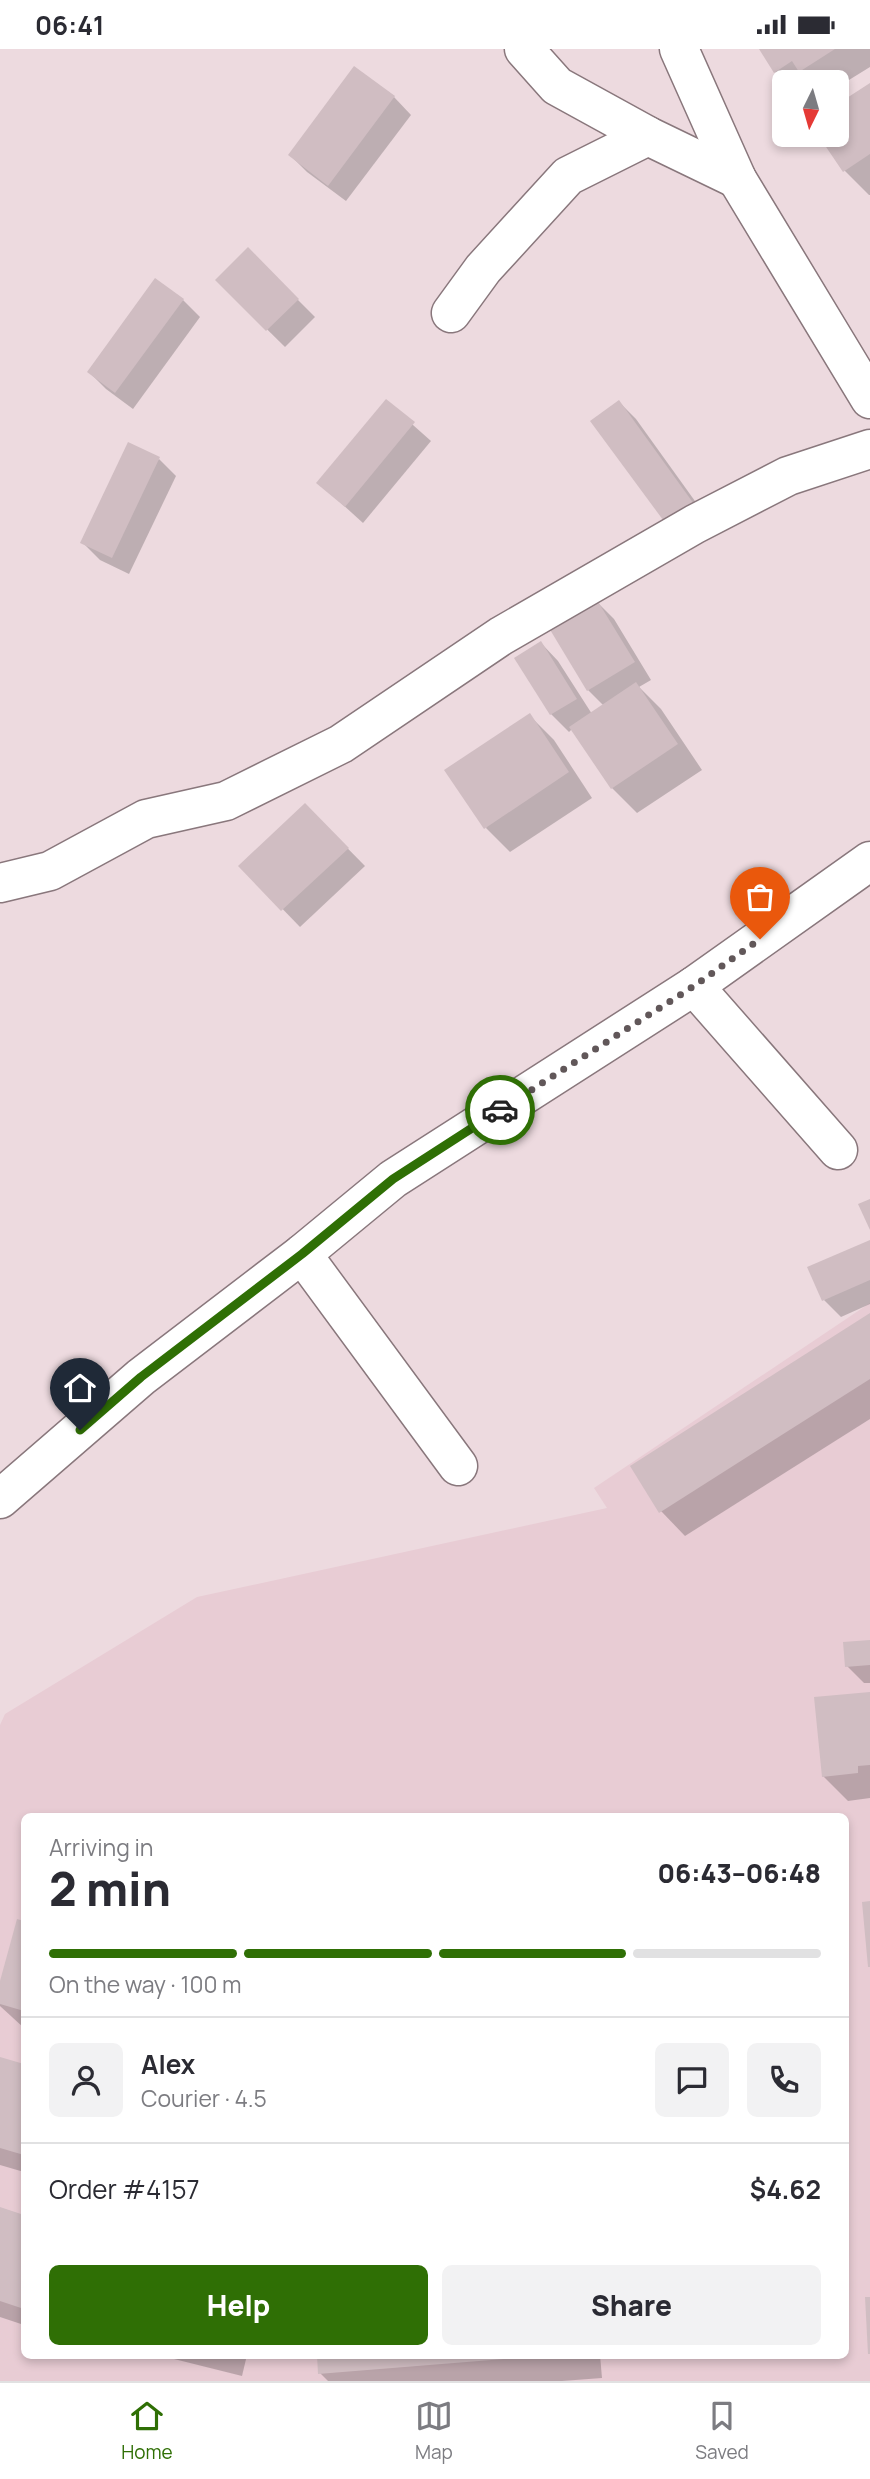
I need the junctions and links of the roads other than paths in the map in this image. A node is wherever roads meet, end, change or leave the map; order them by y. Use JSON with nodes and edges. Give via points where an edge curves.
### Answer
{"nodes":[{"id":1,"x":524,"y":49,"type":"edge"},
{"id":2,"x":679,"y":49,"type":"edge"},
{"id":3,"x":648,"y":136,"type":"junction"},
{"id":4,"x":737,"y":179,"type":"junction"},
{"id":5,"x":451,"y":313,"type":"dead end"},
{"id":6,"x":870,"y":399,"type":"edge"},
{"id":7,"x":870,"y":449,"type":"edge"},
{"id":8,"x":870,"y":861,"type":"edge"},
{"id":9,"x":0,"y":883,"type":"edge"},
{"id":10,"x":694,"y":986,"type":"junction"},
{"id":11,"x":838,"y":1150,"type":"dead end"},
{"id":12,"x":302,"y":1254,"type":"junction"},
{"id":13,"x":458,"y":1466,"type":"dead end"},
{"id":14,"x":0,"y":1499,"type":"edge"}],
"edges":[{"from":1,"to":3,"type":"street","via":[[557,86]]},
{"from":2,"to":4,"type":"street"},
{"from":3,"to":4,"type":"street"},
{"from":3,"to":5,"type":"street","via":[[568,176],[483,269]]},
{"from":4,"to":6,"type":"street"},
{"from":7,"to":9,"type":"street","via":[[788,476],[695,524],[500,636],[329,750],[226,801],[146,819],[50,871]]},
{"from":8,"to":10,"type":"street"},
{"from":10,"to":11,"type":"street"},
{"from":10,"to":12,"type":"street","via":[[393,1179]]},
{"from":12,"to":13,"type":"street"},
{"from":12,"to":14,"type":"street","via":[[141,1377]]}]}
